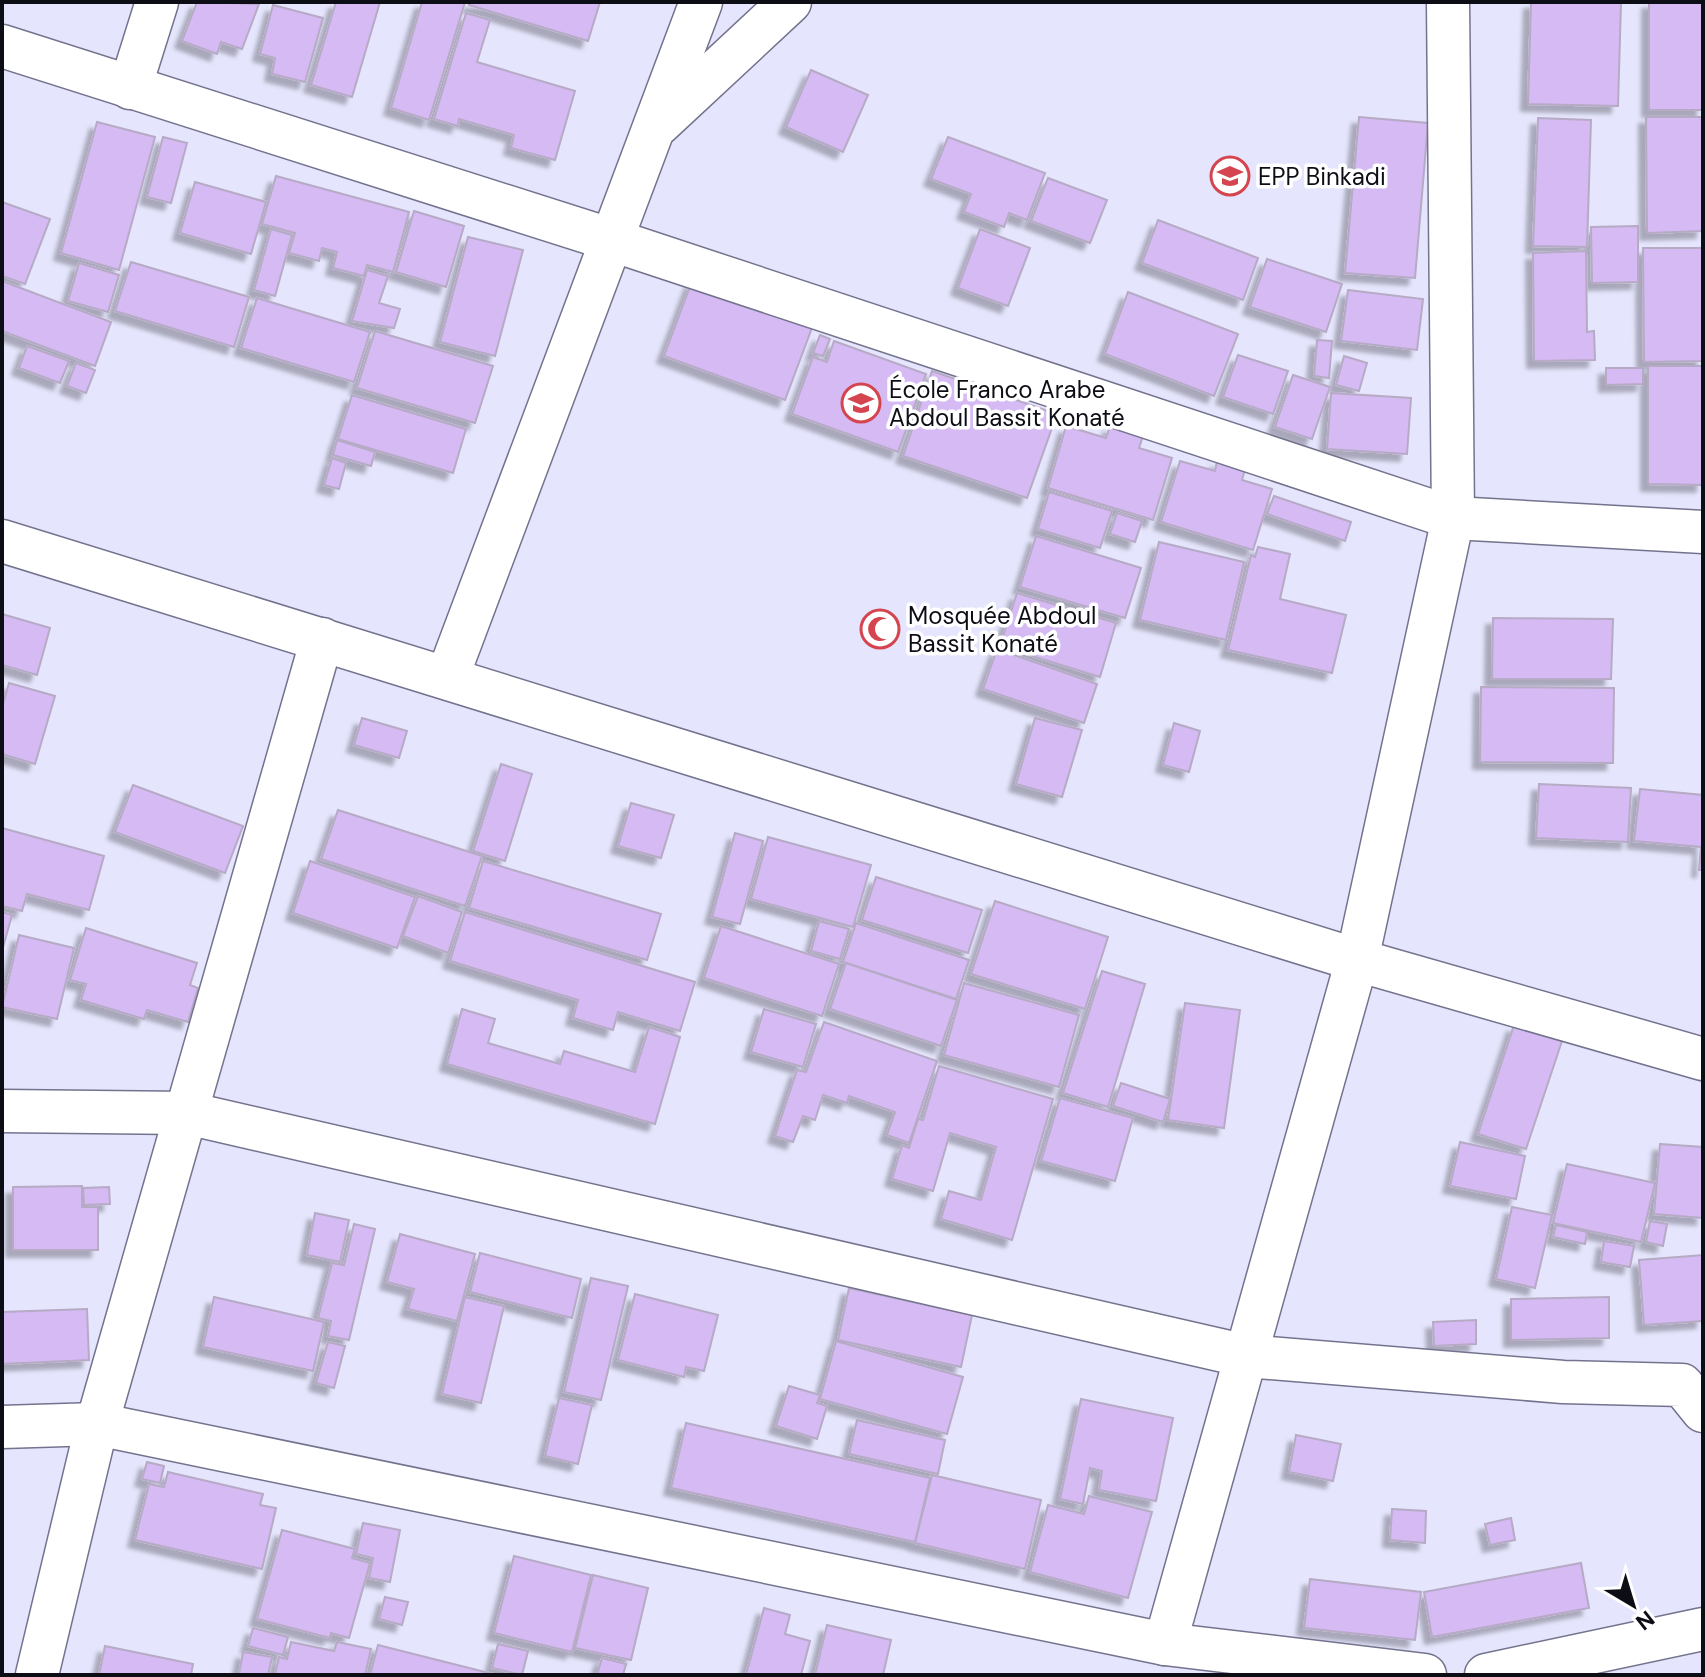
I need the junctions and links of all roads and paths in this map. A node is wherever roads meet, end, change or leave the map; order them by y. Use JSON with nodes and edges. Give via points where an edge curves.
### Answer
{"nodes":[{"id":1,"x":157,"y":2,"type":"edge"},
{"id":2,"x":701,"y":2,"type":"edge"},
{"id":3,"x":790,"y":2,"type":"edge"},
{"id":4,"x":1448,"y":2,"type":"edge"},
{"id":5,"x":2,"y":46,"type":"edge"},
{"id":6,"x":130,"y":88,"type":"junction"},
{"id":7,"x":652,"y":130,"type":"junction"},
{"id":8,"x":609,"y":239,"type":"junction"},
{"id":9,"x":1453,"y":518,"type":"junction"},
{"id":10,"x":1703,"y":532,"type":"edge"},
{"id":11,"x":2,"y":541,"type":"edge"},
{"id":12,"x":322,"y":639,"type":"junction"},
{"id":13,"x":447,"y":678,"type":"junction"},
{"id":14,"x":1357,"y":960,"type":"junction"},
{"id":15,"x":1703,"y":1059,"type":"edge"},
{"id":16,"x":2,"y":1111,"type":"edge"},
{"id":17,"x":187,"y":1113,"type":"junction"},
{"id":18,"x":1246,"y":1356,"type":"junction"},
{"id":19,"x":1703,"y":1411,"type":"edge"},
{"id":20,"x":97,"y":1424,"type":"junction"},
{"id":21,"x":2,"y":1427,"type":"edge"},
{"id":22,"x":1703,"y":1629,"type":"edge"},
{"id":23,"x":1165,"y":1644,"type":"junction"},
{"id":24,"x":37,"y":1675,"type":"edge"},
{"id":25,"x":1425,"y":1675,"type":"edge"},
{"id":26,"x":1486,"y":1675,"type":"edge"}],
"edges":[{"from":1,"to":6,"type":"street"},
{"from":2,"to":7,"type":"street"},
{"from":3,"to":7,"type":"street"},
{"from":4,"to":9,"type":"street"},
{"from":5,"to":6,"type":"street"},
{"from":6,"to":8,"type":"street"},
{"from":7,"to":8,"type":"street"},
{"from":8,"to":9,"type":"street"},
{"from":8,"to":13,"type":"street"},
{"from":9,"to":10,"type":"street"},
{"from":9,"to":14,"type":"street"},
{"from":11,"to":12,"type":"street"},
{"from":12,"to":13,"type":"street"},
{"from":12,"to":17,"type":"street"},
{"from":13,"to":14,"type":"street"},
{"from":14,"to":15,"type":"street"},
{"from":14,"to":18,"type":"street"},
{"from":16,"to":17,"type":"street"},
{"from":17,"to":18,"type":"street"},
{"from":17,"to":20,"type":"street"},
{"from":18,"to":19,"type":"street","via":[[1563,1382],[1682,1385]]},
{"from":18,"to":23,"type":"street"},
{"from":20,"to":21,"type":"street"},
{"from":20,"to":23,"type":"street"},
{"from":20,"to":24,"type":"street"},
{"from":22,"to":26,"type":"street"},
{"from":23,"to":25,"type":"street"}]}
